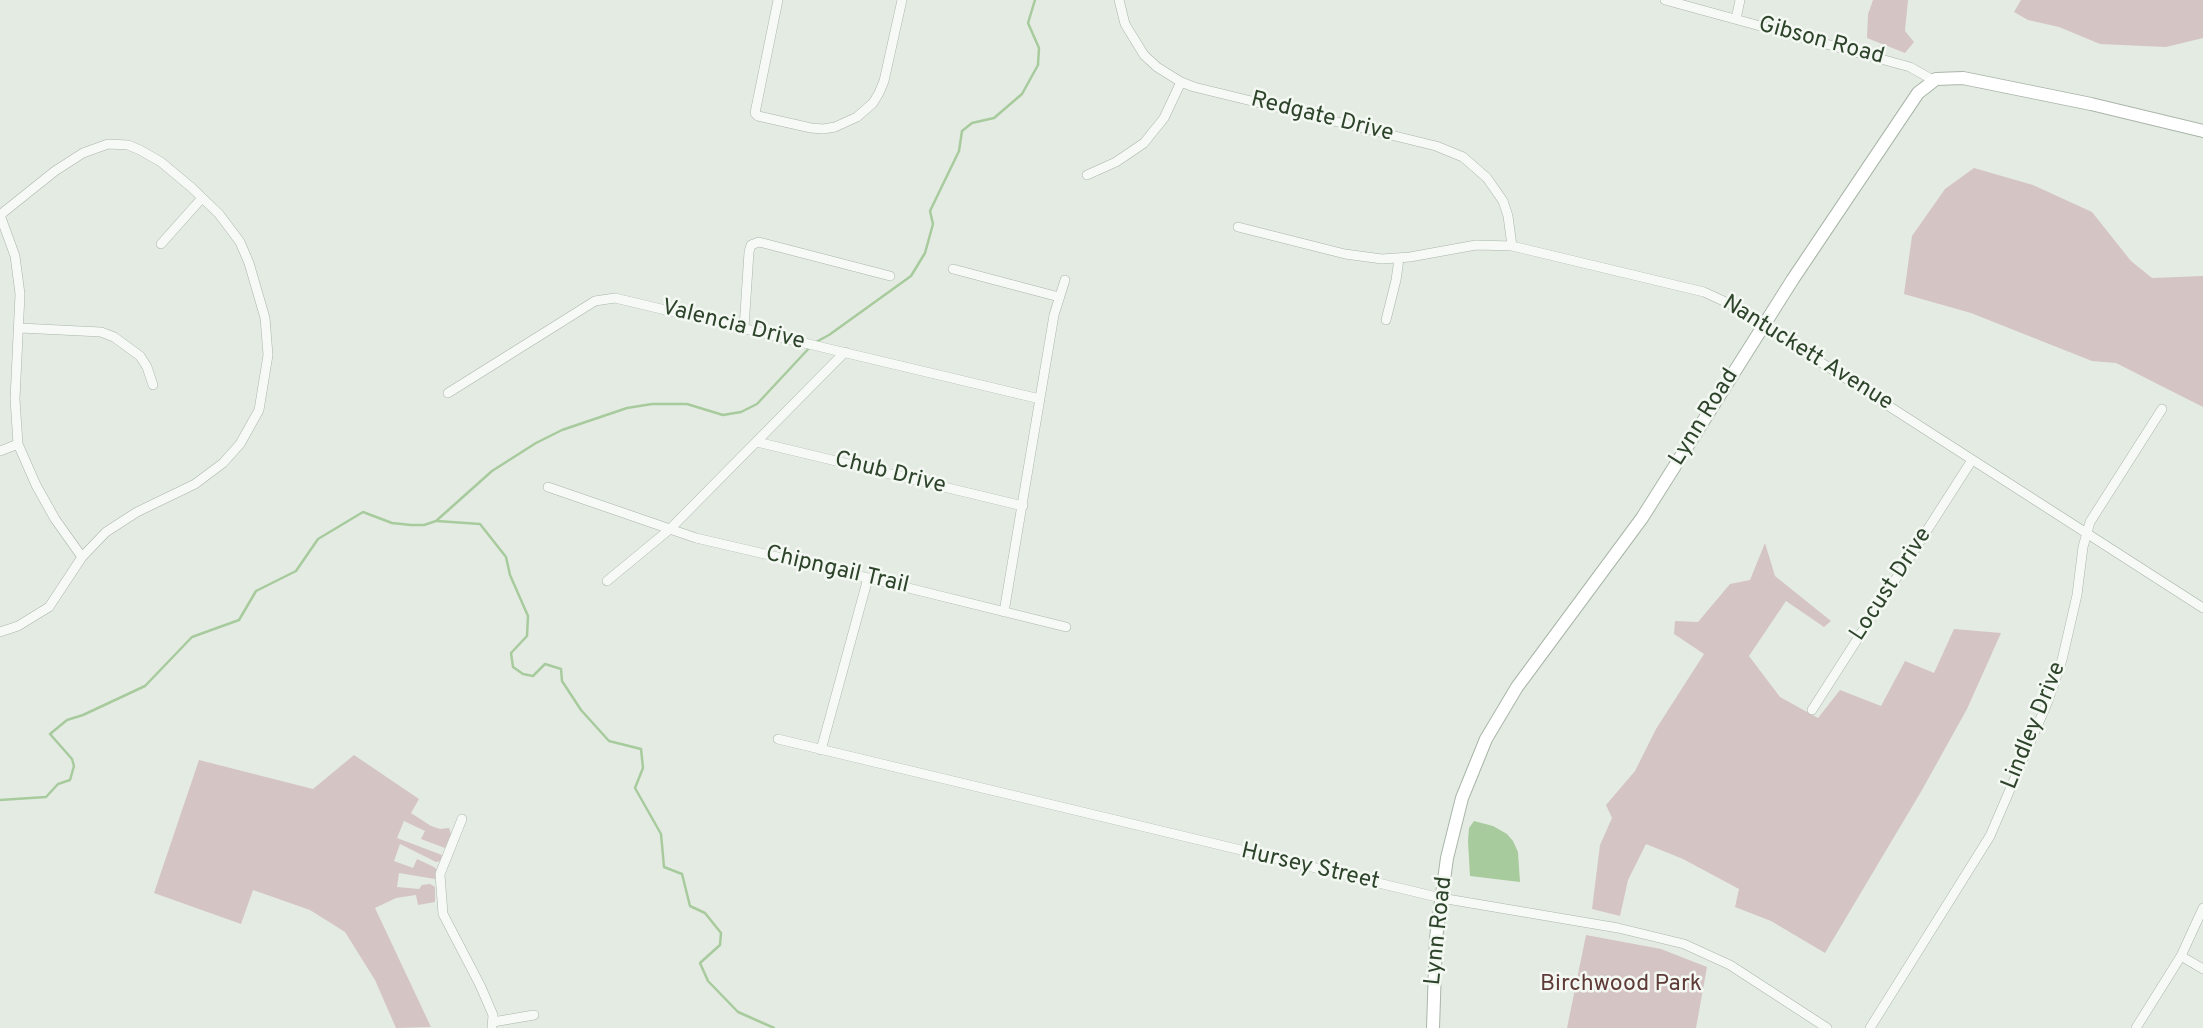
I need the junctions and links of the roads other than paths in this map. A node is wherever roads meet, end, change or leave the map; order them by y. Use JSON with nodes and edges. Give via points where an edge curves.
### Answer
{"nodes":[{"id":1,"x":778,"y":0,"type":"edge"},
{"id":2,"x":902,"y":0,"type":"edge"},
{"id":3,"x":1119,"y":0,"type":"edge"},
{"id":4,"x":1665,"y":0,"type":"edge"},
{"id":5,"x":1740,"y":0,"type":"edge"},
{"id":6,"x":1736,"y":19,"type":"junction"},
{"id":7,"x":1933,"y":80,"type":"junction"},
{"id":8,"x":1181,"y":82,"type":"junction"},
{"id":9,"x":2203,"y":131,"type":"edge"},
{"id":10,"x":1087,"y":175,"type":"dead end"},
{"id":11,"x":202,"y":198,"type":"junction"},
{"id":12,"x":0,"y":215,"type":"edge"},
{"id":13,"x":1238,"y":227,"type":"dead end"},
{"id":14,"x":161,"y":244,"type":"dead end"},
{"id":15,"x":1512,"y":246,"type":"junction"},
{"id":16,"x":1399,"y":259,"type":"junction"},
{"id":17,"x":953,"y":269,"type":"dead end"},
{"id":18,"x":890,"y":276,"type":"dead end"},
{"id":19,"x":1065,"y":280,"type":"dead end"},
{"id":20,"x":1059,"y":297,"type":"junction"},
{"id":21,"x":1386,"y":320,"type":"dead end"},
{"id":22,"x":1764,"y":326,"type":"junction"},
{"id":23,"x":20,"y":328,"type":"junction"},
{"id":24,"x":744,"y":328,"type":"junction"},
{"id":25,"x":845,"y":352,"type":"junction"},
{"id":26,"x":153,"y":385,"type":"dead end"},
{"id":27,"x":448,"y":393,"type":"dead end"},
{"id":28,"x":1040,"y":399,"type":"junction"},
{"id":29,"x":2162,"y":409,"type":"dead end"},
{"id":30,"x":757,"y":442,"type":"junction"},
{"id":31,"x":18,"y":444,"type":"junction"},
{"id":32,"x":0,"y":451,"type":"edge"},
{"id":33,"x":1972,"y":460,"type":"junction"},
{"id":34,"x":548,"y":487,"type":"dead end"},
{"id":35,"x":1023,"y":506,"type":"junction"},
{"id":36,"x":670,"y":529,"type":"junction"},
{"id":37,"x":2087,"y":533,"type":"junction"},
{"id":38,"x":82,"y":557,"type":"junction"},
{"id":39,"x":868,"y":578,"type":"junction"},
{"id":40,"x":607,"y":581,"type":"dead end"},
{"id":41,"x":2203,"y":608,"type":"edge"},
{"id":42,"x":1004,"y":612,"type":"junction"},
{"id":43,"x":1066,"y":627,"type":"dead end"},
{"id":44,"x":0,"y":632,"type":"edge"},
{"id":45,"x":1812,"y":710,"type":"dead end"},
{"id":46,"x":778,"y":739,"type":"dead end"},
{"id":47,"x":821,"y":750,"type":"junction"},
{"id":48,"x":462,"y":819,"type":"dead end"},
{"id":49,"x":1441,"y":898,"type":"junction"},
{"id":50,"x":2203,"y":908,"type":"edge"},
{"id":51,"x":2181,"y":956,"type":"junction"},
{"id":52,"x":2203,"y":969,"type":"edge"},
{"id":53,"x":534,"y":1015,"type":"dead end"},
{"id":54,"x":492,"y":1025,"type":"edge"},
{"id":55,"x":1433,"y":1028,"type":"edge"},
{"id":56,"x":1827,"y":1028,"type":"edge"},
{"id":57,"x":1870,"y":1028,"type":"edge"},
{"id":58,"x":2136,"y":1028,"type":"edge"}],
"edges":[{"from":1,"to":2,"type":"street","via":[[755,113],[823,129],[858,117],[873,103]]},
{"from":3,"to":8,"type":"street","name":"Redgate Drive","via":[[1125,24],[1144,55]]},
{"from":4,"to":6,"type":"street","name":"Gibson Road"},
{"from":5,"to":6,"type":"street"},
{"from":6,"to":7,"type":"street","name":"Gibson Road","via":[[1910,67]]},
{"from":7,"to":9,"type":"street","via":[[1963,78]]},
{"from":7,"to":22,"type":"street","name":"Lynn Road","via":[[1909,104]]},
{"from":8,"to":10,"type":"street","via":[[1164,118],[1144,143]]},
{"from":8,"to":15,"type":"street","name":"Redgate Drive","via":[[1436,146],[1463,157],[1487,177],[1503,201]]},
{"from":11,"to":12,"type":"street","via":[[152,157],[128,145],[108,144],[83,153]]},
{"from":11,"to":14,"type":"street"},
{"from":11,"to":38,"type":"street","via":[[240,242],[259,297],[268,355],[259,410],[240,444],[216,470],[115,526]]},
{"from":12,"to":23,"type":"street","via":[[17,269]]},
{"from":13,"to":16,"type":"street","name":"Nantuckett Avenue","via":[[1361,257]]},
{"from":15,"to":16,"type":"street","name":"Nantuckett Avenue","via":[[1476,245]]},
{"from":15,"to":22,"type":"street","name":"Nantuckett Avenue","via":[[1704,292]]},
{"from":16,"to":21,"type":"street"},
{"from":17,"to":20,"type":"street"},
{"from":18,"to":24,"type":"street","via":[[759,242],[748,251]]},
{"from":19,"to":20,"type":"street"},
{"from":20,"to":28,"type":"street"},
{"from":22,"to":33,"type":"street","name":"Nantuckett Avenue"},
{"from":22,"to":49,"type":"street","name":"Lynn Road","via":[[1642,518],[1517,687],[1493,727],[1462,798]]},
{"from":23,"to":26,"type":"street","via":[[101,332],[114,337],[140,356]]},
{"from":23,"to":31,"type":"street","via":[[15,391]]},
{"from":24,"to":25,"type":"street","name":"Valencia Drive"},
{"from":24,"to":27,"type":"street","name":"Valencia Drive","via":[[604,298]]},
{"from":25,"to":28,"type":"street","name":"Valencia Drive"},
{"from":25,"to":30,"type":"street"},
{"from":28,"to":35,"type":"street"},
{"from":29,"to":37,"type":"street","name":"Lindley Drive","via":[[2095,513]]},
{"from":30,"to":35,"type":"street","name":"Chub Drive"},
{"from":30,"to":36,"type":"street"},
{"from":31,"to":32,"type":"street"},
{"from":31,"to":38,"type":"street","via":[[55,519]]},
{"from":33,"to":37,"type":"street","name":"Nantuckett Avenue"},
{"from":33,"to":45,"type":"street","name":"Locust Drive"},
{"from":34,"to":36,"type":"street","name":"Chipngail Trail"},
{"from":35,"to":42,"type":"street"},
{"from":36,"to":39,"type":"street","name":"Chipngail Trail"},
{"from":36,"to":40,"type":"street"},
{"from":37,"to":41,"type":"street","name":"Nantuckett Avenue"},
{"from":37,"to":57,"type":"street","name":"Lindley Drive","via":[[2062,660],[2000,815]]},
{"from":38,"to":44,"type":"street","via":[[49,607]]},
{"from":39,"to":42,"type":"street","name":"Chipngail Trail"},
{"from":39,"to":47,"type":"street"},
{"from":42,"to":43,"type":"street","name":"Chipngail Trail"},
{"from":46,"to":47,"type":"street","name":"Hursey Street"},
{"from":47,"to":49,"type":"street","name":"Hursey Street"},
{"from":48,"to":54,"type":"street","via":[[440,874],[443,914],[480,985],[493,1015]]},
{"from":49,"to":55,"type":"street","name":"Lynn Road"},
{"from":49,"to":56,"type":"street","name":"Hursey Street","via":[[1684,944],[1730,965]]},
{"from":50,"to":51,"type":"street"},
{"from":51,"to":52,"type":"street"},
{"from":51,"to":58,"type":"street"},
{"from":53,"to":54,"type":"street"}]}
